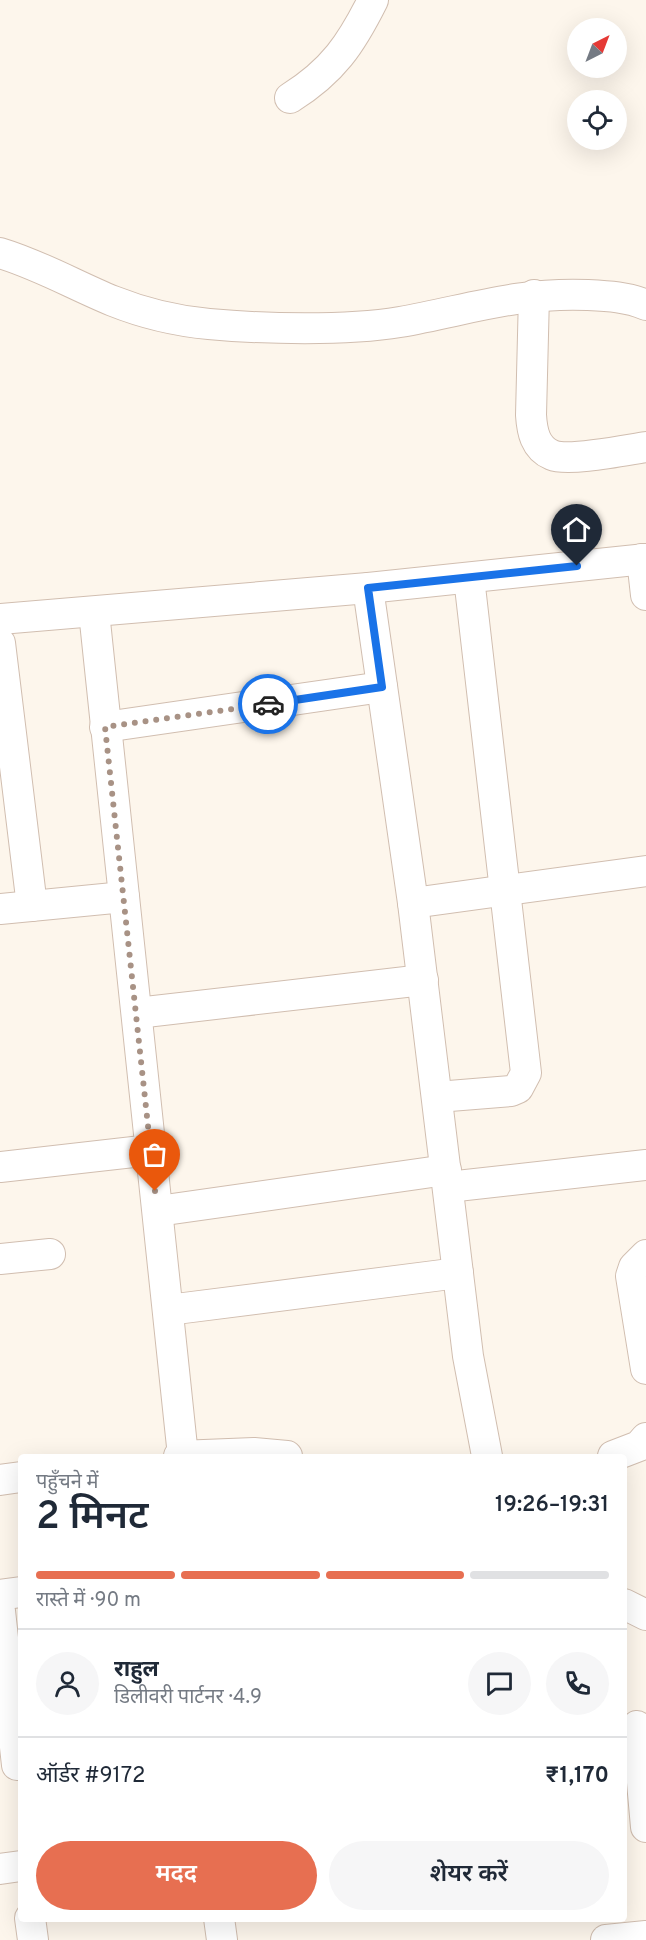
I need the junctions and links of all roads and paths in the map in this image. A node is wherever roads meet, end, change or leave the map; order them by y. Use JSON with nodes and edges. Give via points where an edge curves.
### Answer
{"nodes":[{"id":1,"x":373,"y":0,"type":"edge"},
{"id":2,"x":290,"y":98,"type":"dead end"},
{"id":3,"x":0,"y":253,"type":"edge"},
{"id":4,"x":534,"y":296,"type":"junction"},
{"id":5,"x":646,"y":305,"type":"edge"},
{"id":6,"x":646,"y":447,"type":"edge"},
{"id":7,"x":644,"y":559,"type":"edge"},
{"id":8,"x":469,"y":578,"type":"junction"},
{"id":9,"x":368,"y":588,"type":"junction"},
{"id":10,"x":646,"y":595,"type":"edge"},
{"id":11,"x":94,"y":612,"type":"junction"},
{"id":12,"x":0,"y":619,"type":"edge"},
{"id":13,"x":0,"y":643,"type":"edge"},
{"id":14,"x":382,"y":687,"type":"junction"},
{"id":15,"x":5,"y":725,"type":"edge"},
{"id":16,"x":105,"y":727,"type":"junction"},
{"id":17,"x":646,"y":871,"type":"edge"},
{"id":18,"x":505,"y":890,"type":"junction"},
{"id":19,"x":124,"y":897,"type":"junction"},
{"id":20,"x":413,"y":903,"type":"junction"},
{"id":21,"x":32,"y":906,"type":"junction"},
{"id":22,"x":0,"y":909,"type":"edge"},
{"id":23,"x":423,"y":980,"type":"junction"},
{"id":24,"x":137,"y":1014,"type":"junction"},
{"id":25,"x":437,"y":1097,"type":"junction"},
{"id":26,"x":151,"y":1150,"type":"junction"},
{"id":27,"x":646,"y":1165,"type":"edge"},
{"id":28,"x":0,"y":1167,"type":"edge"},
{"id":29,"x":447,"y":1179,"type":"junction"},
{"id":30,"x":158,"y":1211,"type":"junction"},
{"id":31,"x":50,"y":1254,"type":"dead end"},
{"id":32,"x":646,"y":1255,"type":"edge"},
{"id":33,"x":0,"y":1259,"type":"edge"},
{"id":34,"x":458,"y":1273,"type":"junction"},
{"id":35,"x":168,"y":1310,"type":"junction"},
{"id":36,"x":646,"y":1369,"type":"edge"},
{"id":37,"x":646,"y":1438,"type":"edge"},
{"id":38,"x":181,"y":1454,"type":"edge"},
{"id":39,"x":230,"y":1454,"type":"edge"},
{"id":40,"x":265,"y":1454,"type":"edge"},
{"id":41,"x":487,"y":1454,"type":"edge"},
{"id":42,"x":618,"y":1454,"type":"edge"},
{"id":43,"x":18,"y":1477,"type":"edge"},
{"id":44,"x":0,"y":1480,"type":"edge"},
{"id":45,"x":18,"y":1592,"type":"edge"},
{"id":46,"x":0,"y":1595,"type":"edge"},
{"id":47,"x":627,"y":1606,"type":"edge"},
{"id":48,"x":0,"y":1611,"type":"edge"},
{"id":49,"x":646,"y":1615,"type":"edge"},
{"id":50,"x":14,"y":1671,"type":"edge"},
{"id":51,"x":636,"y":1726,"type":"edge"},
{"id":52,"x":13,"y":1766,"type":"edge"},
{"id":53,"x":646,"y":1827,"type":"edge"},
{"id":54,"x":18,"y":1866,"type":"edge"},
{"id":55,"x":0,"y":1869,"type":"edge"},
{"id":56,"x":31,"y":1922,"type":"edge"},
{"id":57,"x":220,"y":1922,"type":"edge"},
{"id":58,"x":646,"y":1936,"type":"edge"},
{"id":59,"x":33,"y":1940,"type":"edge"},
{"id":60,"x":222,"y":1940,"type":"edge"},
{"id":61,"x":606,"y":1940,"type":"edge"}],
"edges":[{"from":1,"to":2,"type":"street","via":[[347,48],[317,82]]},
{"from":3,"to":4,"type":"street","via":[[53,271],[114,302],[170,319],[210,324],[332,327],[399,322]]},
{"from":4,"to":5,"type":"street","via":[[609,296]]},
{"from":4,"to":6,"type":"street","via":[[531,415],[532,433],[540,446],[551,455],[565,457]]},
{"from":7,"to":8,"type":"street"},
{"from":7,"to":10,"type":"street"},
{"from":8,"to":9,"type":"street"},
{"from":8,"to":18,"type":"street"},
{"from":9,"to":11,"type":"street"},
{"from":9,"to":14,"type":"street"},
{"from":11,"to":12,"type":"street"},
{"from":11,"to":16,"type":"street"},
{"from":13,"to":15,"type":"street"},
{"from":14,"to":16,"type":"street"},
{"from":14,"to":20,"type":"street"},
{"from":15,"to":21,"type":"street"},
{"from":16,"to":19,"type":"street"},
{"from":17,"to":18,"type":"street"},
{"from":18,"to":20,"type":"street"},
{"from":18,"to":25,"type":"street","via":[[526,1073],[518,1088],[511,1091]]},
{"from":19,"to":21,"type":"street"},
{"from":19,"to":24,"type":"street"},
{"from":20,"to":23,"type":"street"},
{"from":21,"to":22,"type":"street"},
{"from":23,"to":24,"type":"street"},
{"from":23,"to":25,"type":"street"},
{"from":24,"to":26,"type":"street"},
{"from":25,"to":29,"type":"street"},
{"from":26,"to":28,"type":"street"},
{"from":26,"to":30,"type":"street"},
{"from":27,"to":29,"type":"street"},
{"from":29,"to":30,"type":"street"},
{"from":29,"to":34,"type":"street"},
{"from":30,"to":35,"type":"street"},
{"from":31,"to":33,"type":"street"},
{"from":32,"to":36,"type":"street","via":[[634,1267],[632,1276]]},
{"from":34,"to":35,"type":"street"},
{"from":34,"to":41,"type":"street","via":[[468,1356]]},
{"from":35,"to":38,"type":"street"},
{"from":37,"to":42,"type":"street","via":[[639,1446]]},
{"from":39,"to":40,"type":"street"},
{"from":43,"to":44,"type":"street"},
{"from":45,"to":46,"type":"street"},
{"from":47,"to":49,"type":"street"},
{"from":48,"to":50,"type":"street"},
{"from":50,"to":52,"type":"street"},
{"from":51,"to":53,"type":"street"},
{"from":54,"to":55,"type":"street"},
{"from":56,"to":59,"type":"street"},
{"from":57,"to":60,"type":"street"},
{"from":58,"to":61,"type":"street"}]}
